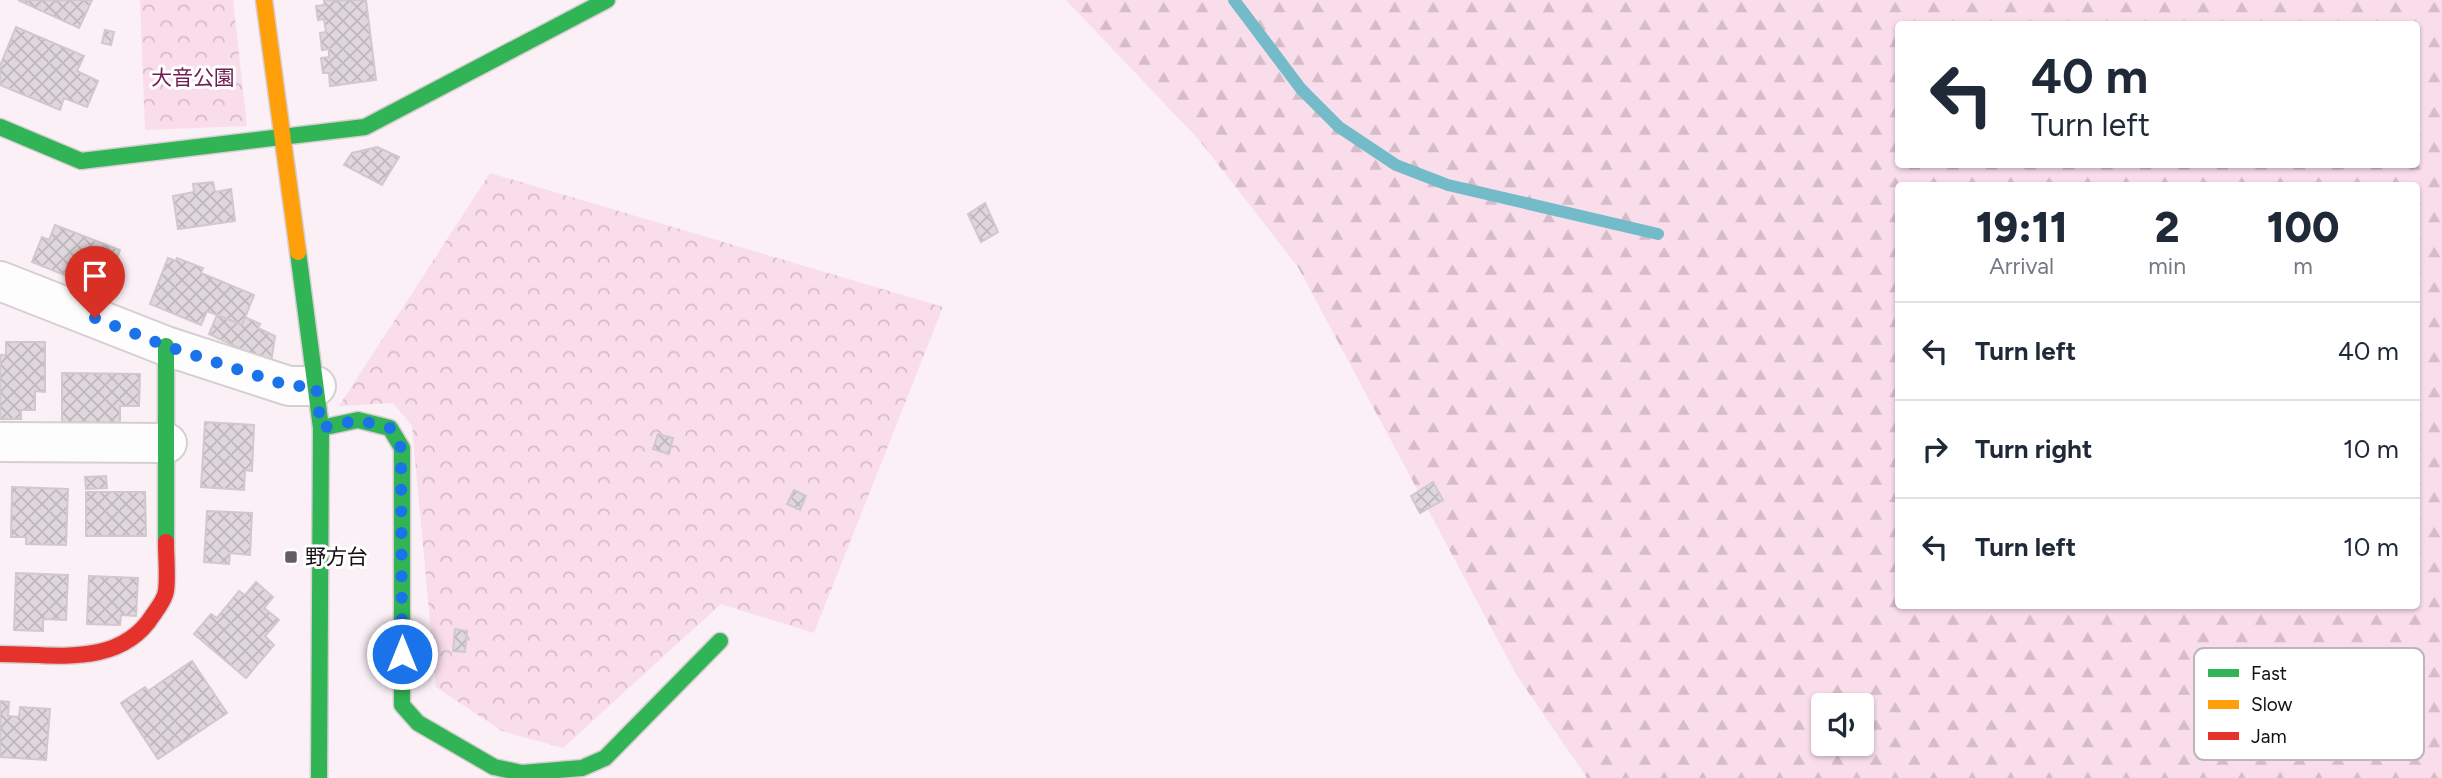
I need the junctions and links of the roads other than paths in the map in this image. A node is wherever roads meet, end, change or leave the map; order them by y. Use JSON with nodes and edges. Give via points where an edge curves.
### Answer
{"nodes":[{"id":1,"x":264,"y":0,"type":"edge"},
{"id":2,"x":607,"y":0,"type":"edge"},
{"id":3,"x":0,"y":127,"type":"edge"},
{"id":4,"x":283,"y":135,"type":"junction"},
{"id":5,"x":0,"y":281,"type":"edge"},
{"id":6,"x":166,"y":346,"type":"junction"},
{"id":7,"x":316,"y":386,"type":"junction"},
{"id":8,"x":321,"y":428,"type":"junction"},
{"id":9,"x":0,"y":442,"type":"edge"},
{"id":10,"x":166,"y":443,"type":"junction"},
{"id":11,"x":720,"y":640,"type":"dead end"},
{"id":12,"x":0,"y":654,"type":"edge"},
{"id":13,"x":319,"y":778,"type":"edge"}],
"edges":[{"from":1,"to":4,"type":"street"},
{"from":2,"to":4,"type":"street","via":[[365,127]]},
{"from":3,"to":4,"type":"street","via":[[81,161]]},
{"from":4,"to":7,"type":"street"},
{"from":5,"to":6,"type":"street"},
{"from":6,"to":7,"type":"street","via":[[289,386]]},
{"from":6,"to":10,"type":"street"},
{"from":7,"to":8,"type":"street"},
{"from":8,"to":11,"type":"street","via":[[358,420],[390,428],[401,448],[402,705],[418,723],[494,767],[522,774],[582,768],[605,758]]},
{"from":8,"to":13,"type":"street"},
{"from":9,"to":10,"type":"street"},
{"from":10,"to":12,"type":"street","via":[[166,593],[155,613],[130,641],[98,653]]}]}
